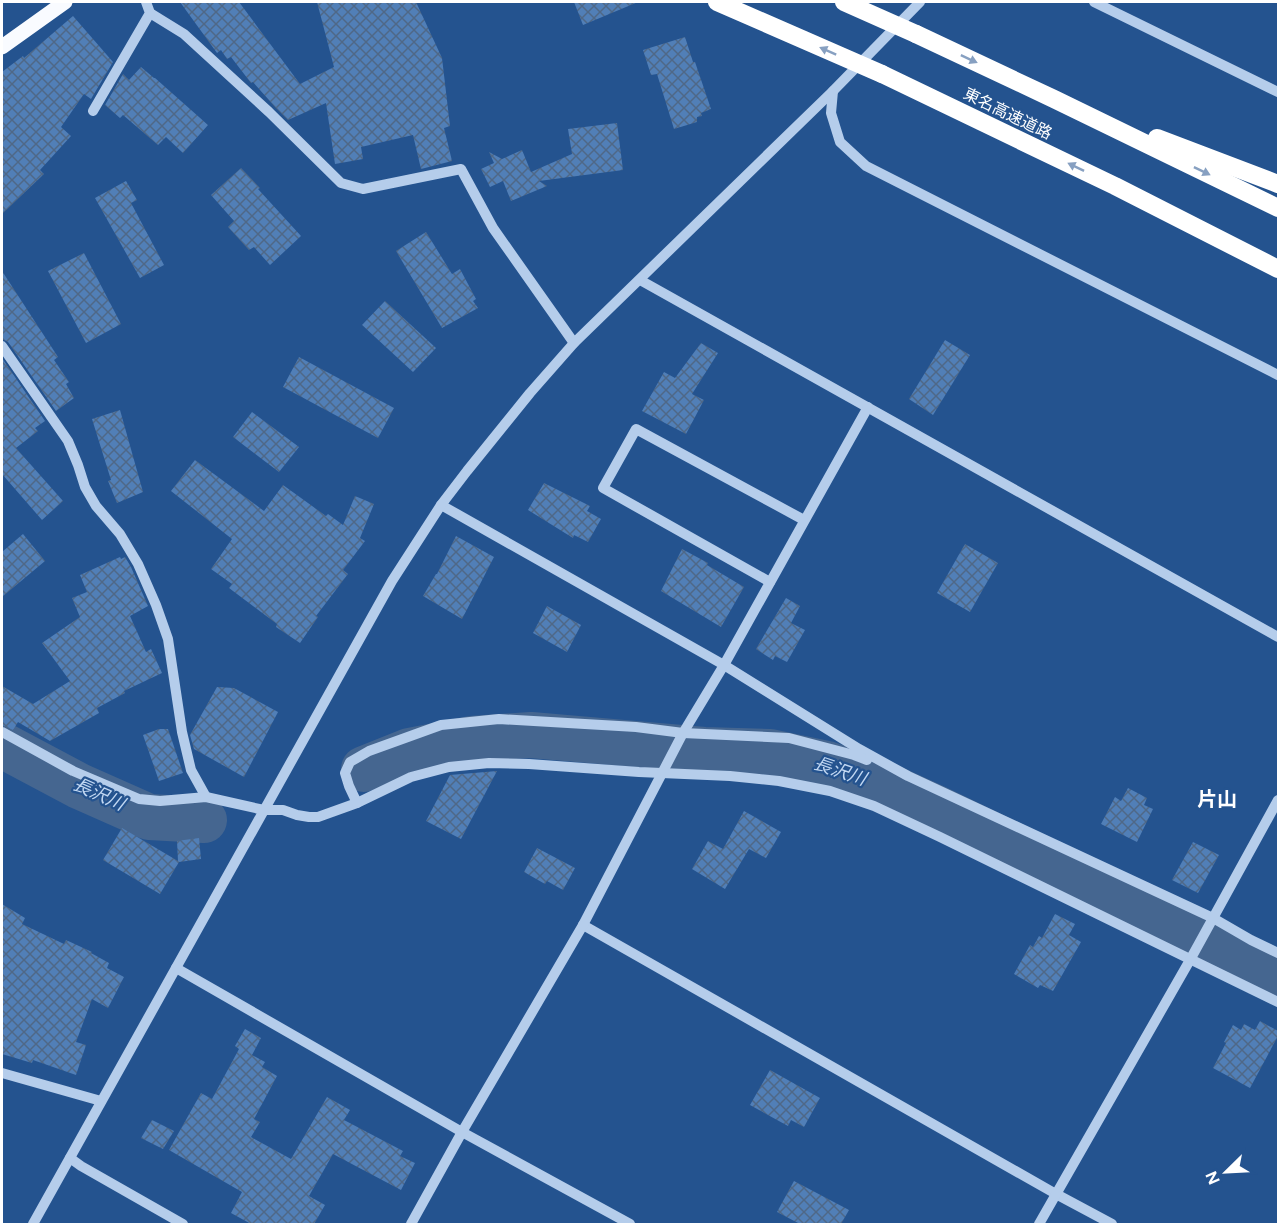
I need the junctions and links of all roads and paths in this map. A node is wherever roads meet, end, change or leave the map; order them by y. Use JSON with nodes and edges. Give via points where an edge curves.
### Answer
{"nodes":[{"id":1,"x":65,"y":2,"type":"edge"},
{"id":2,"x":146,"y":2,"type":"edge"},
{"id":3,"x":717,"y":2,"type":"edge"},
{"id":4,"x":844,"y":2,"type":"edge"},
{"id":5,"x":921,"y":2,"type":"edge"},
{"id":6,"x":1094,"y":2,"type":"edge"},
{"id":7,"x":150,"y":14,"type":"junction"},
{"id":8,"x":2,"y":47,"type":"edge"},
{"id":9,"x":833,"y":92,"type":"junction"},
{"id":10,"x":1278,"y":92,"type":"edge"},
{"id":11,"x":1054,"y":99,"type":"junction"},
{"id":12,"x":93,"y":111,"type":"dead end"},
{"id":13,"x":1278,"y":184,"type":"edge"},
{"id":14,"x":1115,"y":186,"type":"junction"},
{"id":15,"x":1278,"y":208,"type":"edge"},
{"id":16,"x":1278,"y":269,"type":"edge"},
{"id":17,"x":1278,"y":279,"type":"edge"},
{"id":18,"x":640,"y":280,"type":"junction"},
{"id":19,"x":574,"y":343,"type":"junction"},
{"id":20,"x":2,"y":346,"type":"edge"},
{"id":21,"x":1278,"y":375,"type":"edge"},
{"id":22,"x":867,"y":407,"type":"junction"},
{"id":23,"x":441,"y":505,"type":"junction"},
{"id":24,"x":804,"y":520,"type":"junction"},
{"id":25,"x":770,"y":582,"type":"junction"},
{"id":26,"x":1278,"y":637,"type":"edge"},
{"id":27,"x":724,"y":664,"type":"junction"},
{"id":28,"x":2,"y":732,"type":"edge"},
{"id":29,"x":683,"y":733,"type":"junction"},
{"id":30,"x":662,"y":773,"type":"junction"},
{"id":31,"x":908,"y":776,"type":"junction"},
{"id":32,"x":206,"y":797,"type":"junction"},
{"id":33,"x":1278,"y":800,"type":"edge"},
{"id":34,"x":357,"y":803,"type":"junction"},
{"id":35,"x":264,"y":810,"type":"junction"},
{"id":36,"x":1211,"y":922,"type":"junction"},
{"id":37,"x":583,"y":925,"type":"junction"},
{"id":38,"x":1278,"y":953,"type":"edge"},
{"id":39,"x":1192,"y":957,"type":"junction"},
{"id":40,"x":176,"y":968,"type":"junction"},
{"id":41,"x":1278,"y":1002,"type":"edge"},
{"id":42,"x":2,"y":1073,"type":"edge"},
{"id":43,"x":101,"y":1101,"type":"junction"},
{"id":44,"x":462,"y":1132,"type":"junction"},
{"id":45,"x":70,"y":1158,"type":"junction"},
{"id":46,"x":1056,"y":1194,"type":"junction"},
{"id":47,"x":33,"y":1224,"type":"edge"},
{"id":48,"x":183,"y":1224,"type":"edge"},
{"id":49,"x":411,"y":1224,"type":"edge"},
{"id":50,"x":630,"y":1224,"type":"edge"},
{"id":51,"x":1039,"y":1224,"type":"edge"},
{"id":52,"x":1112,"y":1224,"type":"edge"}],
"edges":[{"from":1,"to":8,"type":"main road"},
{"from":2,"to":7,"type":"street"},
{"from":14,"to":3,"type":"highway","name":"東名高速道路","one_way":true,"bridge":true,"via":[[882,74]]},
{"from":4,"to":11,"type":"highway","name":"東名高速道路","one_way":true,"bridge":true},
{"from":5,"to":9,"type":"street"},
{"from":6,"to":10,"type":"street"},
{"from":7,"to":12,"type":"street"},
{"from":7,"to":19,"type":"street","via":[[184,34],[341,183],[363,189],[461,169],[493,228]]},
{"from":9,"to":18,"type":"street"},
{"from":9,"to":21,"type":"street","via":[[831,113],[840,142],[866,166]]},
{"from":11,"to":13,"type":"highway"},
{"from":11,"to":15,"type":"highway","name":"東名高速道路","one_way":true},
{"from":14,"to":16,"type":"highway","name":"東名高速道路"},
{"from":14,"to":17,"type":"highway"},
{"from":18,"to":19,"type":"street"},
{"from":18,"to":22,"type":"street"},
{"from":19,"to":23,"type":"street"},
{"from":20,"to":32,"type":"street","via":[[68,441],[85,487],[138,564],[168,639],[191,770]]},
{"from":22,"to":24,"type":"street"},
{"from":22,"to":26,"type":"street"},
{"from":23,"to":27,"type":"street"},
{"from":23,"to":35,"type":"street","via":[[392,581]]},
{"from":24,"to":25,"type":"street"},
{"from":24,"to":25,"type":"street","via":[[636,429],[603,488]]},
{"from":25,"to":27,"type":"street"},
{"from":27,"to":29,"type":"street"},
{"from":27,"to":31,"type":"street"},
{"from":28,"to":32,"type":"street","via":[[73,771],[139,800]]},
{"from":29,"to":30,"type":"street"},
{"from":29,"to":31,"type":"street","via":[[789,738],[854,755]]},
{"from":29,"to":34,"type":"street","via":[[499,719],[441,725],[369,750],[350,762],[345,773]]},
{"from":30,"to":34,"type":"street","via":[[489,763],[449,767],[411,777]]},
{"from":30,"to":37,"type":"street"},
{"from":30,"to":39,"type":"street","via":[[779,781],[830,791],[874,806]]},
{"from":31,"to":36,"type":"street"},
{"from":32,"to":35,"type":"street"},
{"from":33,"to":36,"type":"street"},
{"from":34,"to":35,"type":"street","via":[[318,816]]},
{"from":35,"to":40,"type":"street"},
{"from":36,"to":38,"type":"street"},
{"from":36,"to":39,"type":"street"},
{"from":37,"to":44,"type":"street"},
{"from":37,"to":46,"type":"street"},
{"from":39,"to":41,"type":"street"},
{"from":39,"to":46,"type":"street"},
{"from":40,"to":43,"type":"street"},
{"from":40,"to":44,"type":"street"},
{"from":42,"to":43,"type":"street"},
{"from":43,"to":45,"type":"street"},
{"from":44,"to":49,"type":"street"},
{"from":44,"to":50,"type":"street"},
{"from":45,"to":47,"type":"street"},
{"from":45,"to":48,"type":"street"},
{"from":46,"to":51,"type":"street"},
{"from":46,"to":52,"type":"street"}]}
